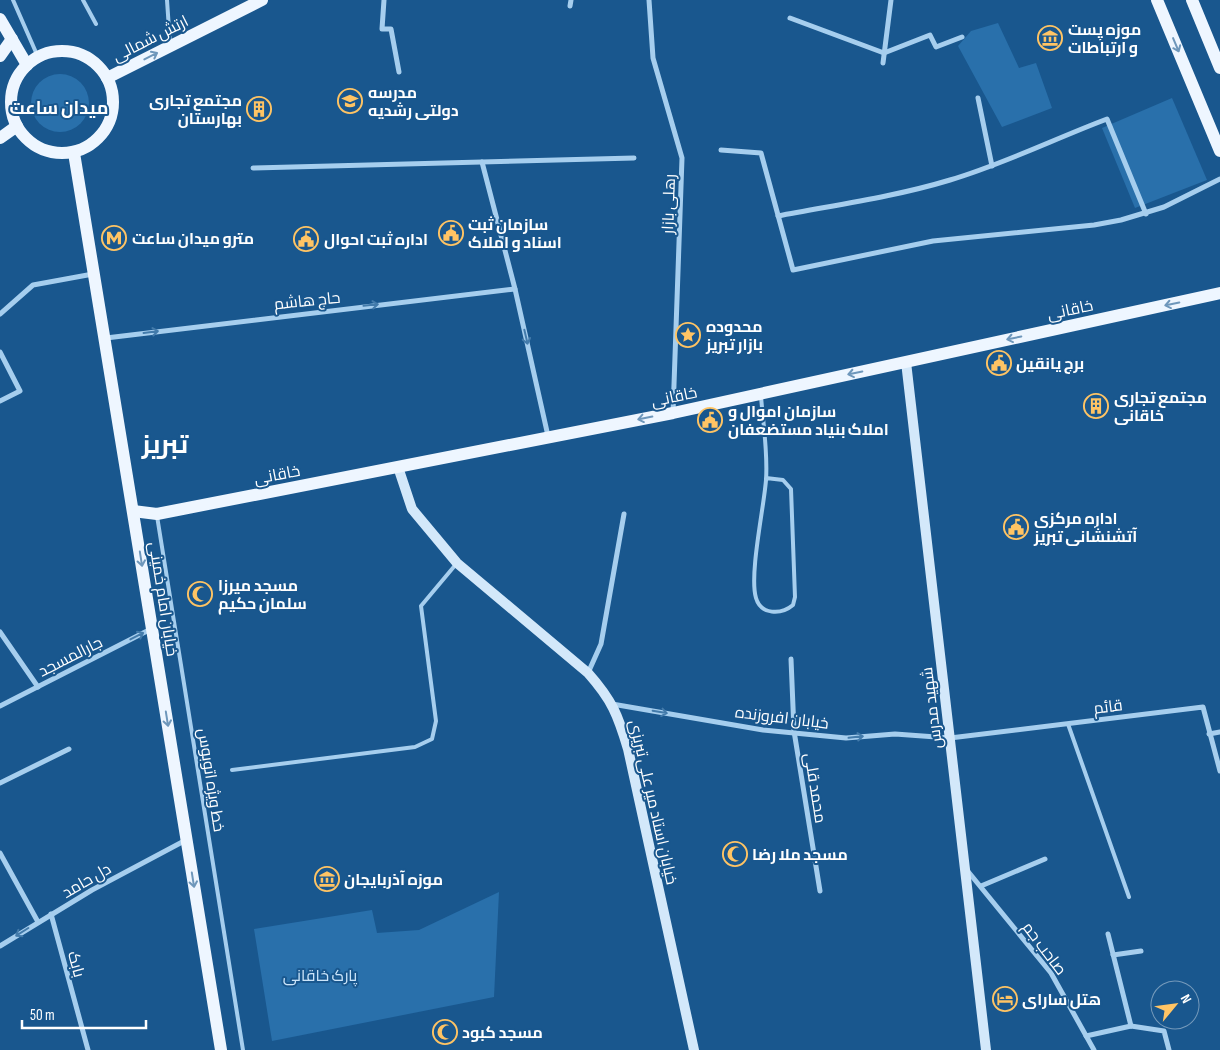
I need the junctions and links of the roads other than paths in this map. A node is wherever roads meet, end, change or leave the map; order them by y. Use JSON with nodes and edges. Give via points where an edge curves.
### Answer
{"nodes":[{"id":1,"x":13,"y":0,"type":"edge"},
{"id":2,"x":82,"y":0,"type":"edge"},
{"id":3,"x":167,"y":0,"type":"edge"},
{"id":4,"x":262,"y":0,"type":"edge"},
{"id":5,"x":384,"y":0,"type":"edge"},
{"id":6,"x":649,"y":0,"type":"edge"},
{"id":7,"x":891,"y":0,"type":"edge"},
{"id":8,"x":1157,"y":0,"type":"edge"},
{"id":9,"x":1192,"y":0,"type":"edge"},
{"id":10,"x":790,"y":18,"type":"dead end"},
{"id":11,"x":0,"y":19,"type":"edge"},
{"id":12,"x":96,"y":24,"type":"dead end"},
{"id":13,"x":962,"y":37,"type":"dead end"},
{"id":14,"x":12,"y":39,"type":"junction"},
{"id":15,"x":170,"y":46,"type":"junction"},
{"id":16,"x":884,"y":53,"type":"junction"},
{"id":17,"x":0,"y":56,"type":"edge"},
{"id":18,"x":38,"y":57,"type":"junction"},
{"id":19,"x":883,"y":63,"type":"dead end"},
{"id":20,"x":27,"y":65,"type":"junction"},
{"id":21,"x":1220,"y":68,"type":"edge"},
{"id":22,"x":399,"y":72,"type":"dead end"},
{"id":23,"x":108,"y":78,"type":"junction"},
{"id":24,"x":978,"y":98,"type":"dead end"},
{"id":25,"x":17,"y":126,"type":"junction"},
{"id":26,"x":0,"y":138,"type":"edge"},
{"id":27,"x":721,"y":150,"type":"dead end"},
{"id":28,"x":1220,"y":151,"type":"edge"},
{"id":29,"x":74,"y":153,"type":"junction"},
{"id":30,"x":634,"y":158,"type":"dead end"},
{"id":31,"x":482,"y":162,"type":"junction"},
{"id":32,"x":992,"y":166,"type":"junction"},
{"id":33,"x":253,"y":168,"type":"dead end"},
{"id":34,"x":1220,"y":179,"type":"edge"},
{"id":35,"x":1146,"y":214,"type":"junction"},
{"id":36,"x":778,"y":216,"type":"junction"},
{"id":37,"x":93,"y":274,"type":"junction"},
{"id":38,"x":515,"y":289,"type":"junction"},
{"id":39,"x":1220,"y":293,"type":"edge"},
{"id":40,"x":0,"y":314,"type":"edge"},
{"id":41,"x":103,"y":338,"type":"junction"},
{"id":42,"x":0,"y":352,"type":"edge"},
{"id":43,"x":906,"y":362,"type":"junction"},
{"id":44,"x":761,"y":394,"type":"junction"},
{"id":45,"x":0,"y":401,"type":"edge"},
{"id":46,"x":673,"y":413,"type":"junction"},
{"id":47,"x":549,"y":438,"type":"junction"},
{"id":48,"x":398,"y":467,"type":"junction"},
{"id":49,"x":766,"y":478,"type":"junction"},
{"id":50,"x":133,"y":511,"type":"junction"},
{"id":51,"x":157,"y":514,"type":"junction"},
{"id":52,"x":624,"y":514,"type":"dead end"},
{"id":53,"x":457,"y":563,"type":"junction"},
{"id":54,"x":152,"y":628,"type":"junction"},
{"id":55,"x":0,"y":632,"type":"edge"},
{"id":56,"x":790,"y":659,"type":"dead end"},
{"id":57,"x":588,"y":673,"type":"junction"},
{"id":58,"x":38,"y":687,"type":"junction"},
{"id":59,"x":612,"y":704,"type":"junction"},
{"id":60,"x":0,"y":706,"type":"edge"},
{"id":61,"x":1068,"y":724,"type":"junction"},
{"id":62,"x":794,"y":731,"type":"junction"},
{"id":63,"x":1220,"y":732,"type":"edge"},
{"id":64,"x":1209,"y":734,"type":"junction"},
{"id":65,"x":950,"y":738,"type":"junction"},
{"id":66,"x":69,"y":749,"type":"dead end"},
{"id":67,"x":232,"y":770,"type":"dead end"},
{"id":68,"x":1220,"y":770,"type":"edge"},
{"id":69,"x":0,"y":783,"type":"edge"},
{"id":70,"x":186,"y":840,"type":"junction"},
{"id":71,"x":0,"y":853,"type":"edge"},
{"id":72,"x":1045,"y":859,"type":"dead end"},
{"id":73,"x":966,"y":868,"type":"junction"},
{"id":74,"x":981,"y":886,"type":"junction"},
{"id":75,"x":820,"y":892,"type":"dead end"},
{"id":76,"x":1129,"y":896,"type":"dead end"},
{"id":77,"x":51,"y":914,"type":"junction"},
{"id":78,"x":38,"y":922,"type":"junction"},
{"id":79,"x":1108,"y":934,"type":"dead end"},
{"id":80,"x":0,"y":946,"type":"edge"},
{"id":81,"x":1141,"y":951,"type":"dead end"},
{"id":82,"x":1114,"y":955,"type":"junction"},
{"id":83,"x":1132,"y":1026,"type":"junction"},
{"id":84,"x":1086,"y":1036,"type":"junction"},
{"id":85,"x":88,"y":1050,"type":"edge"},
{"id":86,"x":221,"y":1050,"type":"edge"},
{"id":87,"x":243,"y":1050,"type":"edge"},
{"id":88,"x":694,"y":1050,"type":"edge"},
{"id":89,"x":986,"y":1050,"type":"edge"},
{"id":90,"x":1094,"y":1050,"type":"edge"},
{"id":91,"x":1170,"y":1050,"type":"edge"}],
"edges":[{"from":1,"to":18,"type":"lane"},
{"from":2,"to":12,"type":"lane"},
{"from":3,"to":15,"type":"lane"},
{"from":4,"to":15,"type":"main road","name":"ارتش شمالی"},
{"from":5,"to":22,"type":"street","via":[[382,29],[391,29]]},
{"from":6,"to":46,"type":"street","name":"رهلی بازار","via":[[653,58],[682,158]]},
{"from":7,"to":16,"type":"street"},
{"from":8,"to":28,"type":"main road","one_way":true},
{"from":9,"to":21,"type":"main road"},
{"from":10,"to":16,"type":"street"},
{"from":11,"to":14,"type":"main road"},
{"from":13,"to":16,"type":"street","via":[[936,47],[930,35]]},
{"from":14,"to":17,"type":"main road"},
{"from":14,"to":20,"type":"main road"},
{"from":23,"to":15,"type":"main road","name":"ارتش شمالی","one_way":true},
{"from":16,"to":19,"type":"street"},
{"from":18,"to":20,"type":"main road"},
{"from":18,"to":23,"type":"main road","via":[[50,52],[77,53],[89,59]]},
{"from":20,"to":25,"type":"main road","via":[[13,87],[12,114]]},
{"from":23,"to":29,"type":"main road","via":[[114,104],[108,124],[97,140]]},
{"from":24,"to":32,"type":"street"},
{"from":25,"to":26,"type":"main road"},
{"from":25,"to":29,"type":"main road","via":[[35,146],[60,154]]},
{"from":27,"to":36,"type":"street","via":[[761,153]]},
{"from":29,"to":37,"type":"main road","name":"خیابان امام خمینی"},
{"from":30,"to":31,"type":"street"},
{"from":31,"to":33,"type":"street"},
{"from":31,"to":38,"type":"street"},
{"from":32,"to":35,"type":"street","via":[[1107,119]]},
{"from":32,"to":36,"type":"street","via":[[918,189]]},
{"from":34,"to":35,"type":"street","via":[[1190,196]]},
{"from":35,"to":36,"type":"street","via":[[1094,225],[933,241],[793,270]]},
{"from":37,"to":40,"type":"street","via":[[33,285]]},
{"from":37,"to":41,"type":"main road","name":"خیابان امام خمینی"},
{"from":41,"to":38,"type":"street","name":"حاج هاشم","one_way":true},
{"from":38,"to":47,"type":"street","one_way":true},
{"from":39,"to":43,"type":"main road","name":"خاقانی","one_way":true},
{"from":41,"to":50,"type":"main road","name":"خیابان امام خمینی"},
{"from":42,"to":45,"type":"street","via":[[20,391]]},
{"from":43,"to":44,"type":"main road","name":"خاقانی","one_way":true},
{"from":43,"to":65,"type":"main road","name":"شهید مدرس"},
{"from":44,"to":46,"type":"main road","name":"خاقانی"},
{"from":44,"to":49,"type":"lane"},
{"from":46,"to":47,"type":"main road","name":"خاقانی","one_way":true},
{"from":47,"to":48,"type":"main road","name":"خاقانی"},
{"from":48,"to":51,"type":"main road","name":"خاقانی"},
{"from":48,"to":53,"type":"main road","name":"خیابان استاد میر علی تبریزی","via":[[412,509]]},
{"from":49,"to":49,"type":"lane","via":[[783,480],[791,488],[795,597],[793,605],[779,613],[760,606],[754,585]]},
{"from":50,"to":51,"type":"main road","name":"خاقانی"},
{"from":50,"to":54,"type":"main road","name":"خیابان امام خمینی","one_way":true},
{"from":51,"to":87,"type":"lane","name":"خط ویژه اتوبوس"},
{"from":52,"to":57,"type":"street","via":[[601,644]]},
{"from":53,"to":57,"type":"main road","name":"خیابان استاد میر علی تبریزی"},
{"from":53,"to":67,"type":"lane","via":[[421,606],[436,721],[432,739],[415,747]]},
{"from":58,"to":54,"type":"street","name":"جارالمسجد","one_way":true},
{"from":54,"to":70,"type":"main road","name":"خیابان امام خمینی","one_way":true},
{"from":55,"to":58,"type":"street"},
{"from":56,"to":62,"type":"street","name":"محمد قلی"},
{"from":57,"to":59,"type":"main road","name":"خیابان استاد میر علی تبریزی"},
{"from":58,"to":60,"type":"street","name":"جارالمسجد"},
{"from":59,"to":62,"type":"street","name":"خیابان افروزنده","one_way":true,"via":[[763,730]]},
{"from":59,"to":88,"type":"main road","name":"خیابان استاد میر علی تبریزی","via":[[618,712],[628,749]]},
{"from":61,"to":64,"type":"street","name":"قائم","via":[[1203,707]]},
{"from":61,"to":65,"type":"street","name":"قائم"},
{"from":61,"to":76,"type":"lane"},
{"from":62,"to":65,"type":"street","name":"خیابان افروزنده","one_way":true,"via":[[846,738],[895,734]]},
{"from":62,"to":75,"type":"street","name":"محمد قلی"},
{"from":63,"to":64,"type":"street"},
{"from":64,"to":68,"type":"street","name":"قائم"},
{"from":65,"to":73,"type":"main road","name":"شهید مدرس"},
{"from":66,"to":69,"type":"street"},
{"from":70,"to":77,"type":"street","name":"دل حامد"},
{"from":70,"to":86,"type":"main road","name":"خیابان امام خمینی","one_way":true},
{"from":71,"to":78,"type":"street"},
{"from":72,"to":74,"type":"street"},
{"from":73,"to":74,"type":"street","name":"صاحب جم"},
{"from":73,"to":89,"type":"main road","name":"شهید مدرس"},
{"from":74,"to":84,"type":"street","name":"صاحب جم","via":[[1051,973]]},
{"from":77,"to":78,"type":"street","name":"دل حامد"},
{"from":77,"to":85,"type":"street","name":"بابک"},
{"from":78,"to":80,"type":"street","name":"دل حامد","one_way":true},
{"from":79,"to":82,"type":"street"},
{"from":81,"to":82,"type":"street"},
{"from":82,"to":83,"type":"street"},
{"from":83,"to":84,"type":"street"},
{"from":83,"to":91,"type":"street","via":[[1164,1031]]},
{"from":84,"to":90,"type":"street","name":"صاحب جم"}]}
